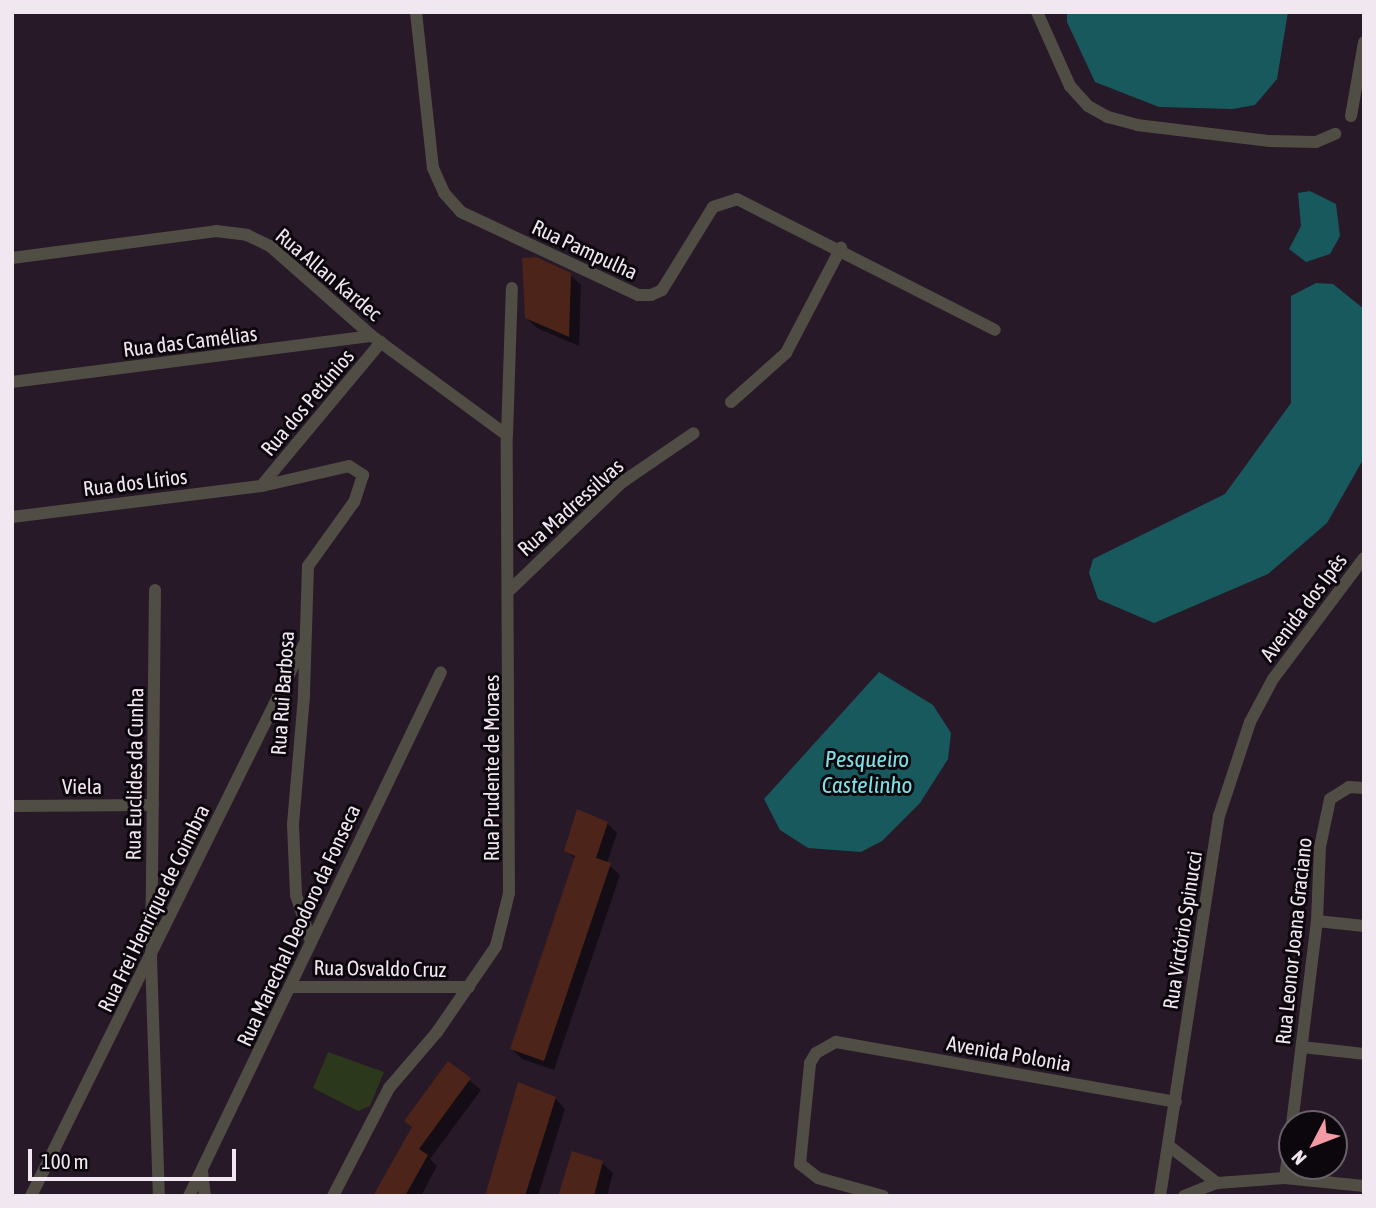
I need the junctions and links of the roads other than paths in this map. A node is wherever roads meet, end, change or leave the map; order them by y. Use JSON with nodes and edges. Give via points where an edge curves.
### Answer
{"nodes":[{"id":1,"x":416,"y":12,"type":"edge"},
{"id":2,"x":1037,"y":12,"type":"edge"},
{"id":3,"x":1364,"y":42,"type":"edge"},
{"id":4,"x":1351,"y":116,"type":"dead end"},
{"id":5,"x":1335,"y":134,"type":"dead end"},
{"id":6,"x":841,"y":248,"type":"junction"},
{"id":7,"x":12,"y":258,"type":"edge"},
{"id":8,"x":512,"y":288,"type":"dead end"},
{"id":9,"x":995,"y":330,"type":"dead end"},
{"id":10,"x":376,"y":339,"type":"junction"},
{"id":11,"x":12,"y":382,"type":"edge"},
{"id":12,"x":731,"y":402,"type":"dead end"},
{"id":13,"x":694,"y":433,"type":"dead end"},
{"id":14,"x":507,"y":435,"type":"junction"},
{"id":15,"x":262,"y":486,"type":"junction"},
{"id":16,"x":12,"y":517,"type":"edge"},
{"id":17,"x":1364,"y":558,"type":"edge"},
{"id":18,"x":511,"y":589,"type":"junction"},
{"id":19,"x":155,"y":590,"type":"dead end"},
{"id":20,"x":307,"y":637,"type":"junction"},
{"id":21,"x":441,"y":672,"type":"dead end"},
{"id":22,"x":1273,"y":679,"type":"joint"},
{"id":23,"x":1364,"y":788,"type":"edge"},
{"id":24,"x":153,"y":805,"type":"junction"},
{"id":25,"x":12,"y":806,"type":"edge"},
{"id":26,"x":1317,"y":920,"type":"junction"},
{"id":27,"x":1364,"y":926,"type":"edge"},
{"id":28,"x":310,"y":939,"type":"junction"},
{"id":29,"x":151,"y":958,"type":"junction"},
{"id":30,"x":291,"y":987,"type":"junction"},
{"id":31,"x":469,"y":987,"type":"junction"},
{"id":32,"x":1302,"y":1047,"type":"junction"},
{"id":33,"x":1364,"y":1054,"type":"edge"},
{"id":34,"x":1176,"y":1102,"type":"junction"},
{"id":35,"x":1294,"y":1110,"type":"edge"},
{"id":36,"x":1169,"y":1146,"type":"junction"},
{"id":37,"x":202,"y":1172,"type":"junction"},
{"id":38,"x":1278,"y":1179,"type":"edge"},
{"id":39,"x":1305,"y":1180,"type":"edge"},
{"id":40,"x":1217,"y":1183,"type":"junction"},
{"id":41,"x":1364,"y":1186,"type":"edge"},
{"id":42,"x":31,"y":1196,"type":"edge"},
{"id":43,"x":159,"y":1196,"type":"edge"},
{"id":44,"x":190,"y":1196,"type":"edge"},
{"id":45,"x":205,"y":1196,"type":"edge"},
{"id":46,"x":333,"y":1196,"type":"edge"},
{"id":47,"x":883,"y":1196,"type":"edge"},
{"id":48,"x":1160,"y":1196,"type":"edge"},
{"id":49,"x":1184,"y":1196,"type":"edge"}],
"edges":[{"from":1,"to":6,"type":"street","name":"Rua Pampulha","via":[[433,168],[444,193],[461,212],[638,295],[662,290],[713,207],[727,199],[737,199]]},
{"from":2,"to":5,"type":"street","via":[[1070,86],[1088,106],[1108,117],[1270,142],[1316,142]]},
{"from":3,"to":4,"type":"street"},
{"from":6,"to":9,"type":"street","name":"Rua Pampulha"},
{"from":6,"to":12,"type":"street","via":[[786,353]]},
{"from":7,"to":10,"type":"street","name":"Rua Allan Kardec","via":[[216,230],[247,235],[270,246]]},
{"from":8,"to":14,"type":"street","name":"Rua Prudente de Moraes"},
{"from":10,"to":11,"type":"street","name":"Rua das Camélias"},
{"from":10,"to":14,"type":"street","name":"Rua Allan Kardec"},
{"from":10,"to":15,"type":"street","name":"Rua dos Petúnios"},
{"from":13,"to":18,"type":"street","name":"Rua Madressilvas","via":[[621,483]]},
{"from":14,"to":18,"type":"street","name":"Rua Prudente de Moraes"},
{"from":15,"to":16,"type":"street","name":"Rua dos Lírios"},
{"from":15,"to":20,"type":"street","name":"Rua Rui Barbosa","via":[[358,468],[365,481],[308,566]]},
{"from":17,"to":22,"type":"street","name":"Avenida dos Ipês"},
{"from":18,"to":31,"type":"street","name":"Rua Prudente de Moraes","via":[[509,893],[496,946]]},
{"from":19,"to":24,"type":"street","name":"Rua Euclides da Cunha"},
{"from":20,"to":28,"type":"street","name":"Rua Rui Barbosa","via":[[293,825],[296,895]]},
{"from":20,"to":29,"type":"street","name":"Rua Frei Henrique de Coimbra"},
{"from":21,"to":28,"type":"street","name":"Rua Marechal Deodoro da Fonseca"},
{"from":22,"to":34,"type":"street","name":"Rua Victório Spinucci","via":[[1250,722],[1219,816]]},
{"from":23,"to":26,"type":"street","name":"Rua Leonor Joana Graciano","via":[[1349,786],[1330,799],[1320,847]]},
{"from":24,"to":25,"type":"street","name":"Viela"},
{"from":24,"to":29,"type":"street","name":"Rua Euclides da Cunha"},
{"from":26,"to":27,"type":"street"},
{"from":26,"to":32,"type":"street","name":"Rua Leonor Joana Graciano"},
{"from":28,"to":30,"type":"street","name":"Rua Marechal Deodoro da Fonseca"},
{"from":29,"to":42,"type":"street","name":"Rua Frei Henrique de Coimbra"},
{"from":29,"to":43,"type":"street","name":"Rua Euclides da Cunha"},
{"from":30,"to":31,"type":"street","name":"Rua Osvaldo Cruz"},
{"from":30,"to":37,"type":"street","name":"Rua Marechal Deodoro da Fonseca"},
{"from":31,"to":46,"type":"street","name":"Rua Prudente de Moraes","via":[[389,1088]]},
{"from":32,"to":33,"type":"street"},
{"from":32,"to":35,"type":"street","name":"Rua Leonor Joana Graciano"},
{"from":34,"to":36,"type":"street","name":"Rua Victório Spinucci"},
{"from":34,"to":47,"type":"street","name":"Avenida Polonia","via":[[836,1042],[816,1053],[810,1063],[800,1164],[807,1172]]},
{"from":36,"to":40,"type":"street"},
{"from":36,"to":48,"type":"street","name":"Rua Victório Spinucci"},
{"from":37,"to":44,"type":"street","name":"Rua Marechal Deodoro da Fonseca"},
{"from":37,"to":45,"type":"street"},
{"from":38,"to":40,"type":"street"},
{"from":39,"to":41,"type":"street"},
{"from":40,"to":49,"type":"street"}]}
